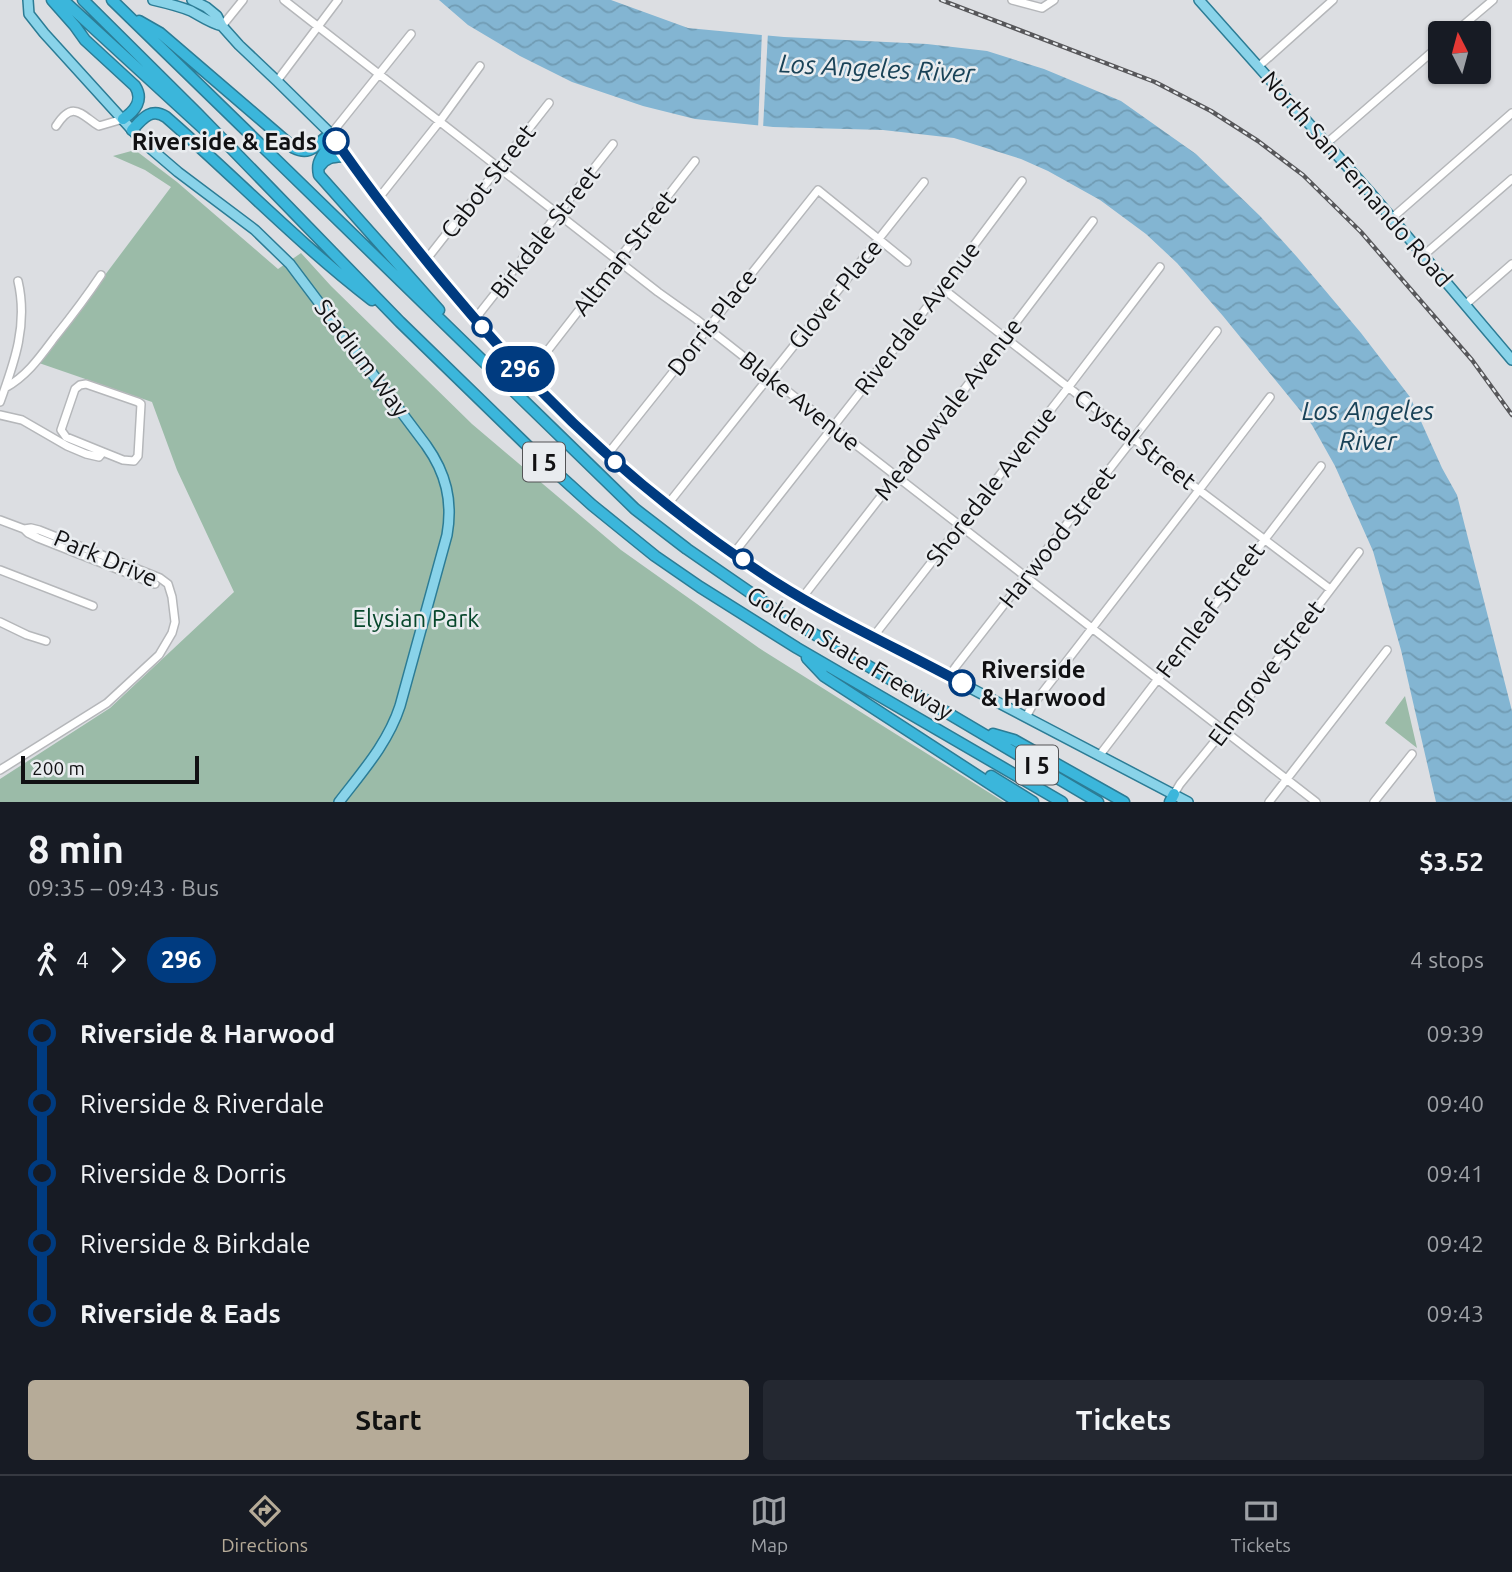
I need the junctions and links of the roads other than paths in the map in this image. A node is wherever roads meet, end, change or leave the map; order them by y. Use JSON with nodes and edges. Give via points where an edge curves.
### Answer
{"nodes":[{"id":1,"x":28,"y":0,"type":"edge"},
{"id":2,"x":153,"y":0,"type":"edge"},
{"id":3,"x":192,"y":0,"type":"edge"},
{"id":4,"x":243,"y":0,"type":"edge"},
{"id":5,"x":284,"y":0,"type":"edge"},
{"id":6,"x":338,"y":0,"type":"edge"},
{"id":7,"x":1012,"y":0,"type":"edge"},
{"id":8,"x":1054,"y":0,"type":"edge"},
{"id":9,"x":1199,"y":0,"type":"edge"},
{"id":10,"x":1333,"y":0,"type":"edge"},
{"id":11,"x":1493,"y":0,"type":"edge"},
{"id":12,"x":113,"y":1,"type":"edge"},
{"id":13,"x":59,"y":2,"type":"edge"},
{"id":14,"x":85,"y":2,"type":"edge"},
{"id":15,"x":127,"y":15,"type":"junction"},
{"id":16,"x":1468,"y":21,"type":"edge"},
{"id":17,"x":222,"y":26,"type":"junction"},
{"id":18,"x":318,"y":27,"type":"junction"},
{"id":19,"x":411,"y":34,"type":"dead end"},
{"id":20,"x":1428,"y":55,"type":"edge"},
{"id":21,"x":480,"y":66,"type":"dead end"},
{"id":22,"x":1259,"y":66,"type":"junction"},
{"id":23,"x":379,"y":73,"type":"junction"},
{"id":24,"x":277,"y":81,"type":"junction"},
{"id":25,"x":549,"y":103,"type":"dead end"},
{"id":26,"x":1512,"y":113,"type":"edge"},
{"id":27,"x":123,"y":119,"type":"junction"},
{"id":28,"x":440,"y":121,"type":"junction"},
{"id":29,"x":56,"y":126,"type":"dead end"},
{"id":30,"x":132,"y":130,"type":"junction"},
{"id":31,"x":331,"y":134,"type":"junction"},
{"id":32,"x":1327,"y":143,"type":"junction"},
{"id":33,"x":613,"y":144,"type":"dead end"},
{"id":34,"x":236,"y":154,"type":"junction"},
{"id":35,"x":346,"y":156,"type":"junction"},
{"id":36,"x":695,"y":161,"type":"dead end"},
{"id":37,"x":499,"y":167,"type":"junction"},
{"id":38,"x":318,"y":169,"type":"junction"},
{"id":39,"x":1512,"y":179,"type":"edge"},
{"id":40,"x":1022,"y":181,"type":"dead end"},
{"id":41,"x":924,"y":182,"type":"dead end"},
{"id":42,"x":378,"y":200,"type":"junction"},
{"id":43,"x":559,"y":214,"type":"junction"},
{"id":44,"x":1392,"y":218,"type":"junction"},
{"id":45,"x":1093,"y":221,"type":"dead end"},
{"id":46,"x":879,"y":239,"type":"junction"},
{"id":47,"x":1424,"y":255,"type":"junction"},
{"id":48,"x":426,"y":260,"type":"junction"},
{"id":49,"x":618,"y":260,"type":"junction"},
{"id":50,"x":908,"y":261,"type":"dead end"},
{"id":51,"x":1512,"y":264,"type":"edge"},
{"id":52,"x":1160,"y":267,"type":"dead end"},
{"id":53,"x":101,"y":275,"type":"dead end"},
{"id":54,"x":18,"y":281,"type":"dead end"},
{"id":55,"x":942,"y":288,"type":"junction"},
{"id":56,"x":1466,"y":304,"type":"junction"},
{"id":57,"x":475,"y":318,"type":"junction"},
{"id":58,"x":400,"y":322,"type":"junction"},
{"id":59,"x":708,"y":328,"type":"junction"},
{"id":60,"x":1217,"y":331,"type":"dead end"},
{"id":61,"x":1005,"y":337,"type":"junction"},
{"id":62,"x":475,"y":354,"type":"junction"},
{"id":63,"x":1511,"y":357,"type":"edge"},
{"id":64,"x":769,"y":376,"type":"junction"},
{"id":65,"x":527,"y":377,"type":"junction"},
{"id":66,"x":1069,"y":387,"type":"junction"},
{"id":67,"x":5,"y":388,"type":"junction"},
{"id":68,"x":1270,"y":397,"type":"dead end"},
{"id":69,"x":0,"y":402,"type":"edge"},
{"id":70,"x":0,"y":415,"type":"edge"},
{"id":71,"x":833,"y":427,"type":"junction"},
{"id":72,"x":1135,"y":438,"type":"junction"},
{"id":73,"x":103,"y":452,"type":"junction"},
{"id":74,"x":607,"y":455,"type":"junction"},
{"id":75,"x":1321,"y":466,"type":"dead end"},
{"id":76,"x":896,"y":476,"type":"junction"},
{"id":77,"x":1199,"y":490,"type":"junction"},
{"id":78,"x":667,"y":503,"type":"junction"},
{"id":79,"x":0,"y":520,"type":"edge"},
{"id":80,"x":961,"y":526,"type":"junction"},
{"id":81,"x":24,"y":528,"type":"junction"},
{"id":82,"x":1265,"y":538,"type":"junction"},
{"id":83,"x":1359,"y":552,"type":"dead end"},
{"id":84,"x":734,"y":553,"type":"junction"},
{"id":85,"x":0,"y":570,"type":"edge"},
{"id":86,"x":1026,"y":577,"type":"junction"},
{"id":87,"x":155,"y":584,"type":"dead end"},
{"id":88,"x":1330,"y":589,"type":"junction"},
{"id":89,"x":802,"y":598,"type":"junction"},
{"id":90,"x":93,"y":606,"type":"dead end"},
{"id":91,"x":0,"y":622,"type":"edge"},
{"id":92,"x":1092,"y":628,"type":"junction"},
{"id":93,"x":873,"y":637,"type":"junction"},
{"id":94,"x":46,"y":641,"type":"dead end"},
{"id":95,"x":797,"y":648,"type":"junction"},
{"id":96,"x":1387,"y":650,"type":"dead end"},
{"id":97,"x":949,"y":676,"type":"junction"},
{"id":98,"x":1158,"y":679,"type":"junction"},
{"id":99,"x":1026,"y":717,"type":"junction"},
{"id":100,"x":976,"y":728,"type":"junction"},
{"id":101,"x":1224,"y":730,"type":"junction"},
{"id":102,"x":1412,"y":754,"type":"dead end"},
{"id":103,"x":1100,"y":756,"type":"junction"},
{"id":104,"x":950,"y":757,"type":"junction"},
{"id":105,"x":0,"y":770,"type":"edge"},
{"id":106,"x":1286,"y":780,"type":"junction"},
{"id":107,"x":1172,"y":798,"type":"edge"},
{"id":108,"x":339,"y":802,"type":"edge"},
{"id":109,"x":1018,"y":802,"type":"edge"},
{"id":110,"x":1033,"y":802,"type":"edge"},
{"id":111,"x":1062,"y":802,"type":"edge"},
{"id":112,"x":1098,"y":802,"type":"edge"},
{"id":113,"x":1124,"y":802,"type":"edge"},
{"id":114,"x":1188,"y":802,"type":"edge"},
{"id":115,"x":1269,"y":802,"type":"edge"},
{"id":116,"x":1316,"y":802,"type":"edge"},
{"id":117,"x":1374,"y":802,"type":"edge"}],
"edges":[{"from":1,"to":27,"type":"main road","name":"Stadium Way","via":[[29,13],[44,33]]},
{"from":2,"to":17,"type":"main road"},
{"from":3,"to":17,"type":"main road","via":[[217,16]]},
{"from":4,"to":17,"type":"street"},
{"from":5,"to":18,"type":"street","name":"Blake Avenue"},
{"from":6,"to":18,"type":"street"},
{"from":7,"to":8,"type":"street","via":[[1042,8]]},
{"from":9,"to":22,"type":"main road","name":"North San Fernando Road"},
{"from":10,"to":22,"type":"street"},
{"from":11,"to":16,"type":"street"},
{"from":12,"to":15,"type":"highway","name":"Golden State Freeway","number":"I 5"},
{"from":13,"to":27,"type":"highway","via":[[85,40],[139,92],[137,106]]},
{"from":13,"to":34,"type":"highway"},
{"from":14,"to":34,"type":"highway","name":"Golden State Freeway","number":"I 5"},
{"from":15,"to":31,"type":"highway","via":[[160,33],[294,148],[308,151]]},
{"from":15,"to":62,"type":"highway","name":"Golden State Freeway","number":"I 5"},
{"from":17,"to":24,"type":"main road"},
{"from":18,"to":23,"type":"street","name":"Blake Avenue"},
{"from":18,"to":24,"type":"street"},
{"from":19,"to":23,"type":"street"},
{"from":20,"to":32,"type":"street"},
{"from":21,"to":28,"type":"street"},
{"from":22,"to":32,"type":"main road","name":"North San Fernando Road"},
{"from":23,"to":28,"type":"street","name":"Blake Avenue"},
{"from":23,"to":31,"type":"street"},
{"from":24,"to":31,"type":"main road"},
{"from":25,"to":37,"type":"street","name":"Cabot Street"},
{"from":26,"to":44,"type":"street"},
{"from":27,"to":29,"type":"street","via":[[99,126],[75,111]]},
{"from":27,"to":30,"type":"main road","name":"Stadium Way"},
{"from":28,"to":37,"type":"street","name":"Blake Avenue"},
{"from":28,"to":42,"type":"street"},
{"from":30,"to":58,"type":"highway","via":[[149,114],[166,117],[338,274]]},
{"from":30,"to":108,"type":"main road","name":"Stadium Way","via":[[167,163],[262,235],[290,264],[441,468],[450,507],[447,534],[395,722]]},
{"from":31,"to":35,"type":"main road"},
{"from":31,"to":38,"type":"highway"},
{"from":32,"to":44,"type":"main road","name":"North San Fernando Road"},
{"from":33,"to":43,"type":"street","name":"Birkdale Street"},
{"from":34,"to":58,"type":"highway","name":"Golden State Freeway","number":"I 5"},
{"from":35,"to":38,"type":"highway","via":[[326,159]]},
{"from":35,"to":42,"type":"main road"},
{"from":36,"to":49,"type":"street","name":"Altman Street"},
{"from":37,"to":43,"type":"street","name":"Blake Avenue"},
{"from":37,"to":48,"type":"street","name":"Cabot Street"},
{"from":38,"to":62,"type":"highway","via":[[322,180]]},
{"from":39,"to":47,"type":"street"},
{"from":40,"to":55,"type":"street","name":"Riverdale Avenue"},
{"from":41,"to":46,"type":"street","name":"Glover Place"},
{"from":42,"to":48,"type":"main road"},
{"from":43,"to":49,"type":"street","name":"Blake Avenue"},
{"from":43,"to":57,"type":"street","name":"Birkdale Street"},
{"from":44,"to":47,"type":"main road","name":"North San Fernando Road"},
{"from":45,"to":61,"type":"street","name":"Meadowvale Avenue"},
{"from":46,"to":50,"type":"street"},
{"from":46,"to":59,"type":"street","name":"Dorris Place","via":[[818,190]]},
{"from":46,"to":64,"type":"street","name":"Glover Place"},
{"from":47,"to":56,"type":"main road","name":"North San Fernando Road"},
{"from":48,"to":57,"type":"main road"},
{"from":49,"to":59,"type":"street","name":"Blake Avenue"},
{"from":49,"to":65,"type":"street","name":"Altman Street"},
{"from":51,"to":56,"type":"street"},
{"from":52,"to":66,"type":"street","name":"Shoredale Avenue"},
{"from":53,"to":67,"type":"street","via":[[32,367]]},
{"from":54,"to":67,"type":"street","via":[[21,329]]},
{"from":55,"to":61,"type":"street","name":"Crystal Street"},
{"from":55,"to":71,"type":"street","name":"Riverdale Avenue"},
{"from":56,"to":63,"type":"main road","name":"North San Fernando Road"},
{"from":57,"to":65,"type":"main road"},
{"from":58,"to":95,"type":"highway","name":"Golden State Freeway","number":"I 5","via":[[592,505],[655,556]]},
{"from":59,"to":64,"type":"street","name":"Blake Avenue"},
{"from":59,"to":74,"type":"street","name":"Dorris Place"},
{"from":60,"to":72,"type":"street","name":"Harwood Street"},
{"from":61,"to":66,"type":"street","name":"Crystal Street"},
{"from":61,"to":76,"type":"street","name":"Meadowvale Avenue"},
{"from":62,"to":100,"type":"highway","name":"Golden State Freeway","number":"I 5","via":[[635,509],[687,549],[787,618]]},
{"from":64,"to":71,"type":"street","name":"Blake Avenue"},
{"from":64,"to":78,"type":"street","name":"Glover Place"},
{"from":65,"to":74,"type":"main road"},
{"from":66,"to":72,"type":"street","name":"Crystal Street"},
{"from":66,"to":80,"type":"street","name":"Shoredale Avenue"},
{"from":67,"to":69,"type":"street"},
{"from":68,"to":77,"type":"street"},
{"from":70,"to":73,"type":"street","via":[[22,420],[86,454],[99,457]]},
{"from":71,"to":76,"type":"street","name":"Blake Avenue"},
{"from":71,"to":84,"type":"street","name":"Riverdale Avenue"},
{"from":72,"to":77,"type":"street","name":"Crystal Street"},
{"from":72,"to":86,"type":"street","name":"Harwood Street"},
{"from":73,"to":73,"type":"street","via":[[66,437],[61,430],[80,385],[141,404],[138,456],[134,461],[123,460]]},
{"from":74,"to":78,"type":"main road"},
{"from":75,"to":82,"type":"street","name":"Fernleaf Street"},
{"from":76,"to":80,"type":"street","name":"Blake Avenue"},
{"from":76,"to":89,"type":"street","name":"Meadowvale Avenue"},
{"from":77,"to":82,"type":"street","name":"Crystal Street"},
{"from":77,"to":92,"type":"street"},
{"from":78,"to":84,"type":"main road"},
{"from":79,"to":81,"type":"street"},
{"from":80,"to":86,"type":"street","name":"Blake Avenue"},
{"from":80,"to":93,"type":"street","name":"Shoredale Avenue"},
{"from":81,"to":87,"type":"street","via":[[38,538]]},
{"from":81,"to":105,"type":"street","name":"Park Drive","via":[[160,578],[168,584],[174,622],[159,655],[107,703]]},
{"from":82,"to":88,"type":"street","name":"Crystal Street"},
{"from":82,"to":98,"type":"street","name":"Fernleaf Street"},
{"from":83,"to":88,"type":"street","name":"Elmgrove Street"},
{"from":84,"to":89,"type":"main road"},
{"from":85,"to":90,"type":"street"},
{"from":86,"to":92,"type":"street","name":"Blake Avenue"},
{"from":86,"to":97,"type":"street","name":"Harwood Street"},
{"from":88,"to":101,"type":"street","name":"Elmgrove Street"},
{"from":89,"to":93,"type":"main road"},
{"from":91,"to":94,"type":"street"},
{"from":92,"to":98,"type":"street","name":"Blake Avenue"},
{"from":92,"to":99,"type":"street"},
{"from":93,"to":97,"type":"main road"},
{"from":95,"to":104,"type":"highway","via":[[824,676]]},
{"from":95,"to":111,"type":"highway","name":"Golden State Freeway","number":"I 5"},
{"from":96,"to":106,"type":"street"},
{"from":97,"to":99,"type":"main road"},
{"from":98,"to":101,"type":"street","name":"Blake Avenue"},
{"from":98,"to":103,"type":"street","name":"Fernleaf Street"},
{"from":99,"to":103,"type":"main road"},
{"from":100,"to":112,"type":"highway","name":"Golden State Freeway","number":"I 5"},
{"from":100,"to":113,"type":"highway","via":[[1013,740]]},
{"from":101,"to":106,"type":"street","name":"Blake Avenue"},
{"from":101,"to":107,"type":"street","name":"Elmgrove Street"},
{"from":102,"to":117,"type":"street"},
{"from":103,"to":107,"type":"main road"},
{"from":104,"to":109,"type":"highway"},
{"from":104,"to":110,"type":"highway"},
{"from":106,"to":115,"type":"street"},
{"from":106,"to":116,"type":"street","name":"Blake Avenue"},
{"from":107,"to":114,"type":"main road"}]}
